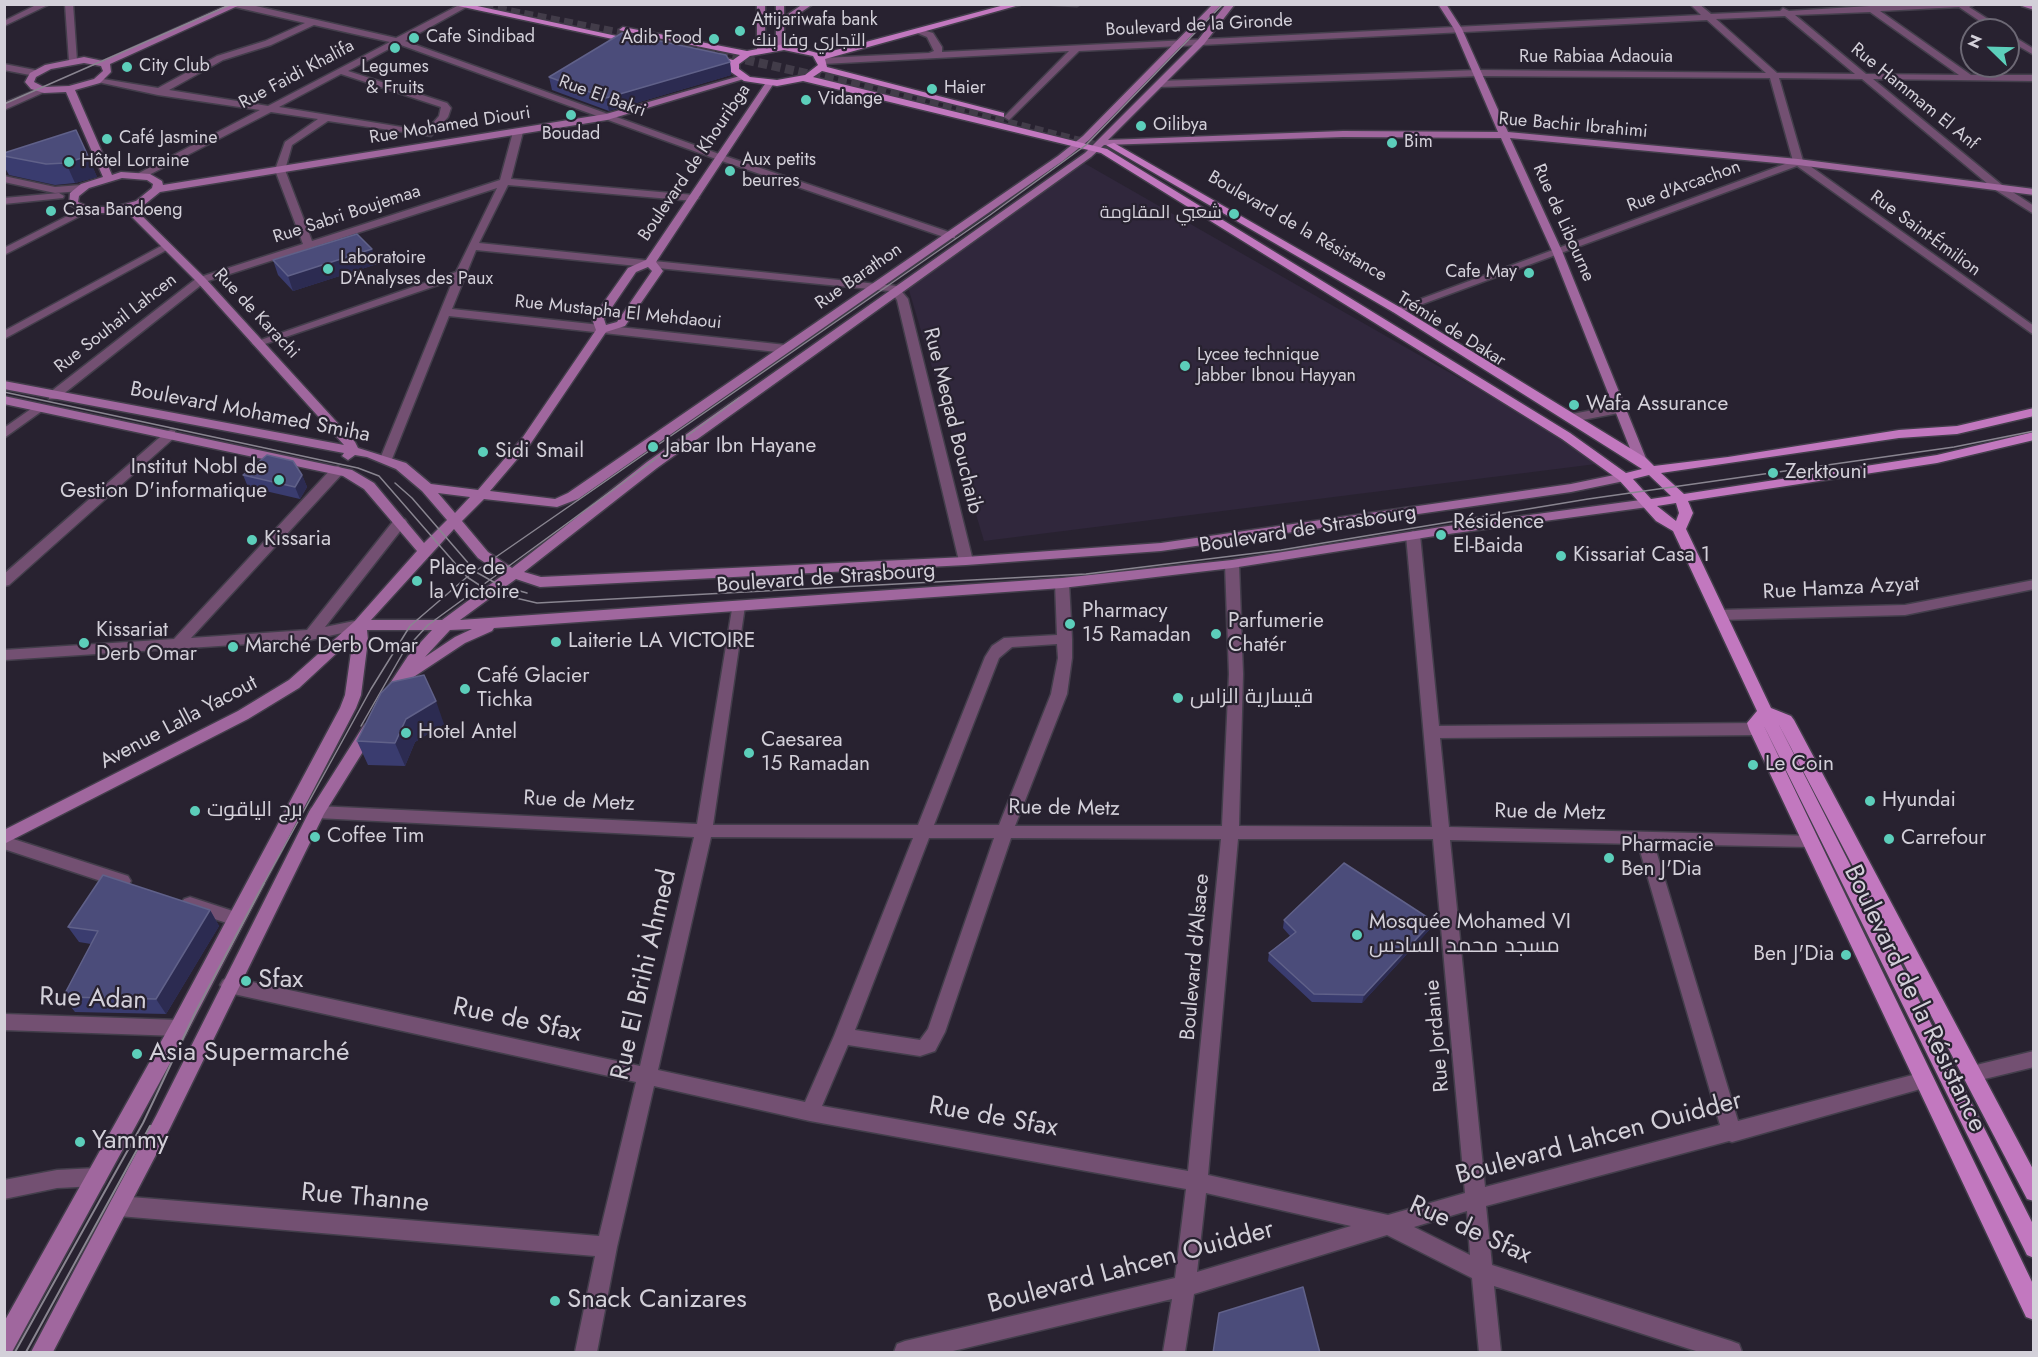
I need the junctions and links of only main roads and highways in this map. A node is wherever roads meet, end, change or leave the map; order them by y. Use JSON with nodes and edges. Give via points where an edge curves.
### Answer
{"nodes":[{"id":1,"x":453,"y":4,"type":"edge"},
{"id":2,"x":495,"y":4,"type":"edge"},
{"id":3,"x":990,"y":4,"type":"edge"},
{"id":4,"x":1019,"y":4,"type":"edge"},
{"id":5,"x":1044,"y":4,"type":"edge"},
{"id":6,"x":1077,"y":4,"type":"edge"},
{"id":7,"x":466,"y":6,"type":"edge"},
{"id":8,"x":747,"y":54,"type":"junction"},
{"id":9,"x":819,"y":60,"type":"junction"},
{"id":10,"x":735,"y":63,"type":"junction"},
{"id":11,"x":804,"y":78,"type":"junction"},
{"id":12,"x":1082,"y":140,"type":"junction"},
{"id":13,"x":1102,"y":144,"type":"junction"},
{"id":14,"x":2034,"y":412,"type":"edge"},
{"id":15,"x":1583,"y":427,"type":"junction"},
{"id":16,"x":1566,"y":436,"type":"junction"},
{"id":17,"x":2034,"y":436,"type":"edge"},
{"id":18,"x":1653,"y":470,"type":"junction"},
{"id":19,"x":1624,"y":477,"type":"junction"},
{"id":20,"x":1680,"y":497,"type":"junction"},
{"id":21,"x":1647,"y":503,"type":"junction"},
{"id":22,"x":1679,"y":529,"type":"junction"},
{"id":23,"x":1761,"y":721,"type":"junction"},
{"id":24,"x":2034,"y":1192,"type":"edge"},
{"id":25,"x":2034,"y":1248,"type":"edge"},
{"id":26,"x":2034,"y":1310,"type":"edge"}],
"edges":[{"from":1,"to":7,"type":"main road"},
{"from":2,"to":8,"type":"main road"},
{"from":3,"to":9,"type":"main road"},
{"from":4,"to":9,"type":"main road"},
{"from":5,"to":6,"type":"main road"},
{"from":7,"to":10,"type":"main road"},
{"from":8,"to":9,"type":"main road","name":"Boulevard de la Résistance","via":[[780,47]]},
{"from":8,"to":10,"type":"main road"},
{"from":9,"to":11,"type":"main road"},
{"from":9,"to":12,"type":"main road","name":"Boulevard de la Résistance"},
{"from":10,"to":11,"type":"main road","via":[[734,70],[743,78],[770,83]]},
{"from":11,"to":12,"type":"main road","name":"Boulevard de la Résistance"},
{"from":12,"to":13,"type":"main road","name":"Boulevard de la Résistance"},
{"from":13,"to":15,"type":"main road","name":"Boulevard de la Résistance","via":[[1238,216]]},
{"from":13,"to":16,"type":"main road","name":"Boulevard de la Résistance"},
{"from":14,"to":18,"type":"main road","via":[[1957,429]]},
{"from":15,"to":16,"type":"main road","name":"Trémie de Dakar","via":[[1540,406],[1143,169],[1545,417]]},
{"from":15,"to":18,"type":"main road","name":"Boulevard de la Résistance"},
{"from":16,"to":19,"type":"main road","name":"Boulevard de la Résistance"},
{"from":17,"to":20,"type":"main road","via":[[1937,459]]},
{"from":18,"to":19,"type":"main road"},
{"from":18,"to":20,"type":"main road","name":"Boulevard de la Résistance"},
{"from":19,"to":21,"type":"main road","name":"Boulevard de la Résistance"},
{"from":20,"to":21,"type":"main road"},
{"from":20,"to":22,"type":"main road","via":[[1686,513]]},
{"from":21,"to":22,"type":"main road","name":"Boulevard de la Résistance"},
{"from":22,"to":23,"type":"main road","name":"Boulevard de la Résistance","via":[[1720,615]]},
{"from":23,"to":24,"type":"main road","name":"Boulevard de la Résistance","via":[[1786,720]]},
{"from":23,"to":25,"type":"main road"},
{"from":23,"to":26,"type":"main road","name":"Boulevard de la Résistance","via":[[1810,841]]}]}
